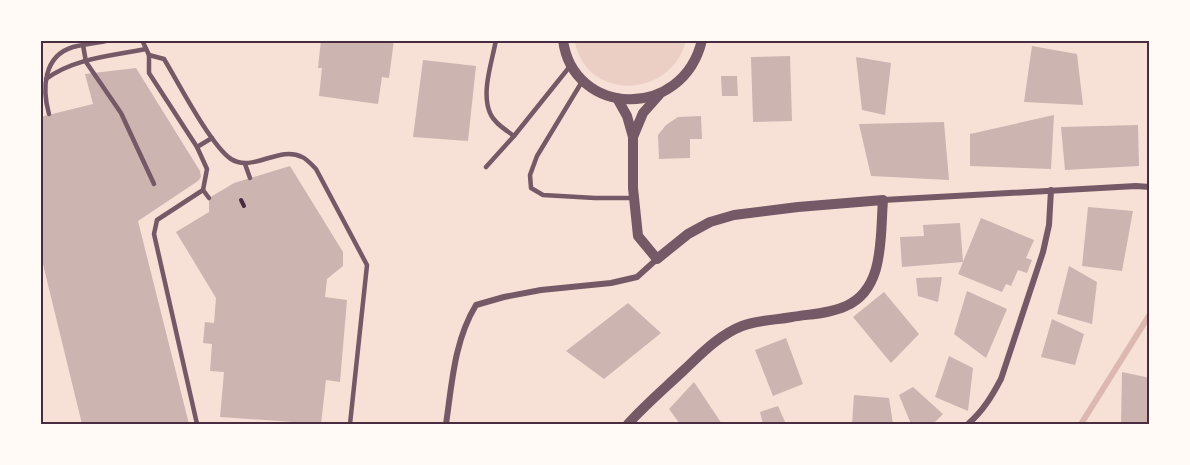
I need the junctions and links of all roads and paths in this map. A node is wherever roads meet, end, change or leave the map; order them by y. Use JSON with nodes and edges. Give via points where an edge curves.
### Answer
{"nodes":[{"id":1,"x":110,"y":40,"type":"edge"},
{"id":2,"x":142,"y":40,"type":"edge"},
{"id":3,"x":496,"y":40,"type":"edge"},
{"id":4,"x":554,"y":40,"type":"edge"},
{"id":5,"x":711,"y":40,"type":"edge"},
{"id":6,"x":563,"y":44,"type":"edge"},
{"id":7,"x":83,"y":45,"type":"junction"},
{"id":8,"x":701,"y":46,"type":"edge"},
{"id":9,"x":146,"y":49,"type":"junction"},
{"id":10,"x":149,"y":55,"type":"junction"},
{"id":11,"x":86,"y":62,"type":"junction"},
{"id":12,"x":571,"y":65,"type":"junction"},
{"id":13,"x":46,"y":79,"type":"junction"},
{"id":14,"x":583,"y":80,"type":"junction"},
{"id":15,"x":659,"y":95,"type":"junction"},
{"id":16,"x":617,"y":98,"type":"junction"},
{"id":17,"x":49,"y":114,"type":"dead end"},
{"id":18,"x":514,"y":136,"type":"junction"},
{"id":19,"x":633,"y":137,"type":"junction"},
{"id":20,"x":212,"y":138,"type":"junction"},
{"id":21,"x":196,"y":147,"type":"junction"},
{"id":22,"x":245,"y":164,"type":"junction"},
{"id":23,"x":486,"y":167,"type":"dead end"},
{"id":24,"x":250,"y":178,"type":"dead end"},
{"id":25,"x":154,"y":184,"type":"dead end"},
{"id":26,"x":1149,"y":187,"type":"edge"},
{"id":27,"x":1051,"y":189,"type":"junction"},
{"id":28,"x":203,"y":190,"type":"junction"},
{"id":29,"x":209,"y":198,"type":"dead end"},
{"id":30,"x":634,"y":198,"type":"junction"},
{"id":31,"x":241,"y":200,"type":"dead end"},
{"id":32,"x":883,"y":200,"type":"junction"},
{"id":33,"x":244,"y":206,"type":"dead end"},
{"id":34,"x":657,"y":259,"type":"junction"},
{"id":35,"x":196,"y":424,"type":"edge"},
{"id":36,"x":350,"y":424,"type":"edge"},
{"id":37,"x":446,"y":424,"type":"edge"},
{"id":38,"x":628,"y":424,"type":"edge"},
{"id":39,"x":968,"y":424,"type":"edge"}],
"edges":[{"from":1,"to":7,"type":"lane"},
{"from":2,"to":9,"type":"lane"},
{"from":3,"to":18,"type":"lane","via":[[486,86],[490,112]]},
{"from":4,"to":6,"type":"street"},
{"from":5,"to":8,"type":"street"},
{"from":6,"to":12,"type":"street"},
{"from":7,"to":11,"type":"lane"},
{"from":7,"to":13,"type":"lane","via":[[62,52],[52,62]]},
{"from":8,"to":15,"type":"street","via":[[684,78]]},
{"from":9,"to":10,"type":"lane"},
{"from":9,"to":11,"type":"lane"},
{"from":10,"to":20,"type":"lane","via":[[164,59]]},
{"from":10,"to":21,"type":"lane","via":[[148,73]]},
{"from":11,"to":13,"type":"lane","via":[[65,67]]},
{"from":11,"to":25,"type":"lane","via":[[121,113]]},
{"from":12,"to":14,"type":"street"},
{"from":12,"to":18,"type":"lane"},
{"from":13,"to":17,"type":"lane"},
{"from":14,"to":16,"type":"street","via":[[599,92]]},
{"from":14,"to":30,"type":"lane","via":[[537,156],[530,175],[531,188],[543,195]]},
{"from":15,"to":16,"type":"street","via":[[638,100]]},
{"from":15,"to":19,"type":"street","via":[[643,113]]},
{"from":16,"to":19,"type":"street"},
{"from":18,"to":23,"type":"lane"},
{"from":19,"to":30,"type":"street"},
{"from":20,"to":21,"type":"lane"},
{"from":20,"to":22,"type":"lane","via":[[231,159]]},
{"from":21,"to":28,"type":"lane","via":[[207,169]]},
{"from":22,"to":24,"type":"lane"},
{"from":22,"to":36,"type":"lane","via":[[287,153],[303,157],[316,169],[367,265]]},
{"from":26,"to":27,"type":"street"},
{"from":27,"to":32,"type":"street"},
{"from":27,"to":39,"type":"street","via":[[1043,252],[1001,379],[991,398]]},
{"from":28,"to":29,"type":"lane"},
{"from":28,"to":35,"type":"lane","via":[[157,220],[154,234]]},
{"from":30,"to":34,"type":"street","via":[[638,236]]},
{"from":31,"to":33,"type":"path"},
{"from":32,"to":34,"type":"street","via":[[734,215],[687,234]]},
{"from":32,"to":38,"type":"street","via":[[876,272],[857,301],[826,312],[743,325],[709,347]]},
{"from":34,"to":37,"type":"street","via":[[637,277],[541,290],[476,305],[457,350]]}]}
